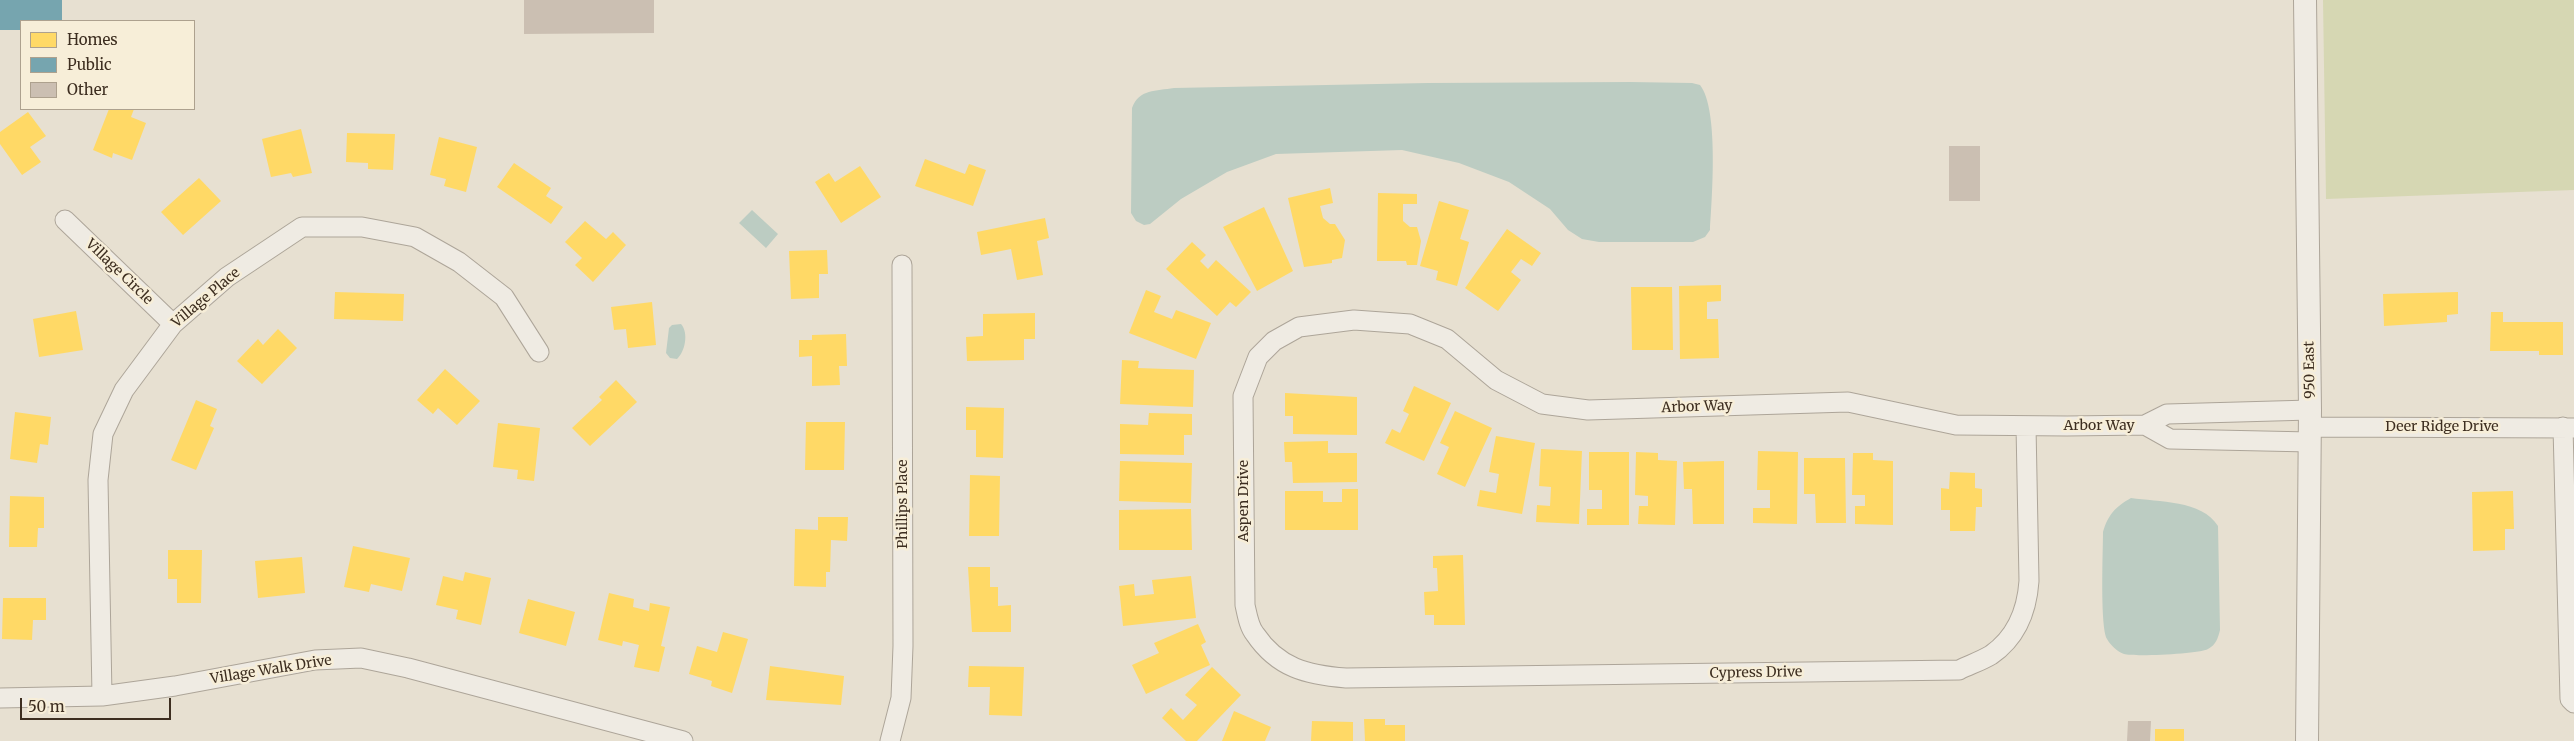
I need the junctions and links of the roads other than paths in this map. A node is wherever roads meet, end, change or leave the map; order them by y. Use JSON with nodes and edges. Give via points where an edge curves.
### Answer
{"nodes":[{"id":1,"x":2305,"y":0,"type":"edge"},
{"id":2,"x":65,"y":220,"type":"dead end"},
{"id":3,"x":902,"y":265,"type":"dead end"},
{"id":4,"x":173,"y":324,"type":"junction"},
{"id":5,"x":1274,"y":340,"type":"joint"},
{"id":6,"x":539,"y":352,"type":"dead end"},
{"id":7,"x":2145,"y":425,"type":"junction"},
{"id":8,"x":2026,"y":426,"type":"junction"},
{"id":9,"x":2310,"y":426,"type":"junction"},
{"id":10,"x":2569,"y":428,"type":"edge"},
{"id":11,"x":1279,"y":660,"type":"joint"},
{"id":12,"x":102,"y":696,"type":"junction"},
{"id":13,"x":0,"y":698,"type":"edge"},
{"id":14,"x":2574,"y":703,"type":"edge"},
{"id":15,"x":683,"y":741,"type":"edge"},
{"id":16,"x":890,"y":741,"type":"edge"},
{"id":17,"x":2307,"y":741,"type":"edge"}],
"edges":[{"from":1,"to":9,"type":"street","name":"950 East"},
{"from":2,"to":4,"type":"street","name":"Village Circle"},
{"from":3,"to":16,"type":"street","name":"Phillips Place","via":[[903,646],[901,698]]},
{"from":4,"to":6,"type":"street","name":"Village Place","via":[[227,277],[302,227],[362,226],[415,237],[459,262],[504,297]]},
{"from":4,"to":12,"type":"street","name":"Village Place","via":[[124,390],[103,434],[98,480]]},
{"from":5,"to":8,"type":"street","name":"Arbor Way","via":[[1299,328],[1354,320],[1410,324],[1447,338],[1496,380],[1542,404],[1588,410],[1848,402],[1956,425]]},
{"from":5,"to":11,"type":"street","name":"Aspen Drive","via":[[1258,357],[1243,396],[1245,605],[1254,633]]},
{"from":7,"to":8,"type":"street","name":"Arbor Way"},
{"from":7,"to":9,"type":"street","name":"Arbor Way","via":[[2167,414]]},
{"from":7,"to":9,"type":"street","name":"Arbor Way","via":[[2170,440]]},
{"from":8,"to":11,"type":"street","name":"Cypress Drive","via":[[2027,606],[2016,629],[1992,655],[1959,670],[1346,678],[1314,676]]},
{"from":9,"to":10,"type":"street","name":"Deer Ridge Drive"},
{"from":9,"to":17,"type":"street","name":"950 East"},
{"from":10,"to":14,"type":"street","via":[[2570,699]]},
{"from":12,"to":13,"type":"street","name":"Village Walk Drive"},
{"from":12,"to":15,"type":"street","name":"Village Walk Drive","via":[[315,660],[361,658]]}]}
